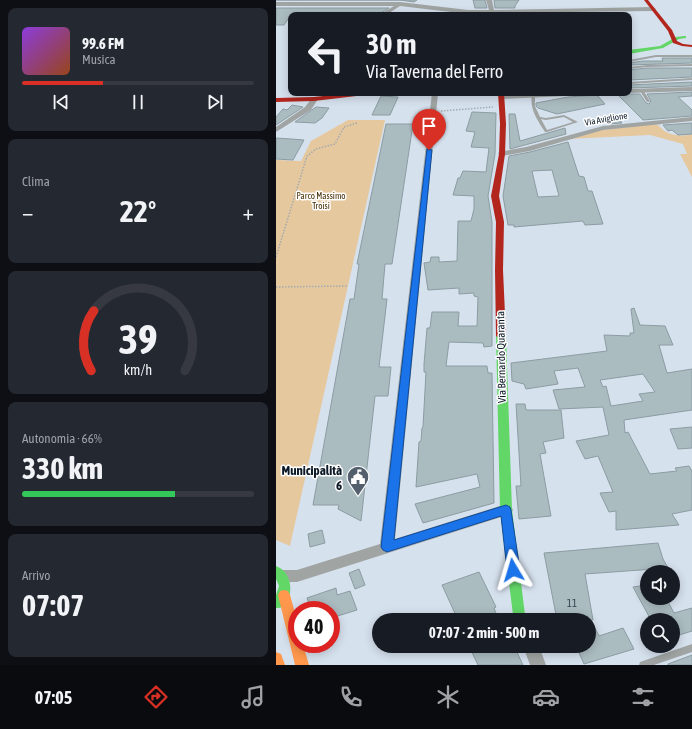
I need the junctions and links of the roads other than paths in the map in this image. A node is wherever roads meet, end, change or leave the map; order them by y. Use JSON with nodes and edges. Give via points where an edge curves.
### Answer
{"nodes":[{"id":1,"x":408,"y":0,"type":"edge"},
{"id":2,"x":489,"y":0,"type":"edge"},
{"id":3,"x":646,"y":0,"type":"edge"},
{"id":4,"x":276,"y":4,"type":"edge"},
{"id":5,"x":399,"y":4,"type":"junction"},
{"id":6,"x":654,"y":4,"type":"edge"},
{"id":7,"x":387,"y":12,"type":"edge"},
{"id":8,"x":454,"y":12,"type":"edge"},
{"id":9,"x":492,"y":12,"type":"edge"},
{"id":10,"x":524,"y":12,"type":"edge"},
{"id":11,"x":673,"y":20,"type":"dead end"},
{"id":12,"x":682,"y":31,"type":"dead end"},
{"id":13,"x":675,"y":41,"type":"junction"},
{"id":14,"x":692,"y":42,"type":"edge"},
{"id":15,"x":632,"y":52,"type":"edge"},
{"id":16,"x":632,"y":56,"type":"edge"},
{"id":17,"x":692,"y":56,"type":"edge"},
{"id":18,"x":632,"y":60,"type":"edge"},
{"id":19,"x":692,"y":65,"type":"edge"},
{"id":20,"x":632,"y":68,"type":"edge"},
{"id":21,"x":692,"y":79,"type":"edge"},
{"id":22,"x":632,"y":83,"type":"edge"},
{"id":23,"x":692,"y":89,"type":"edge"},
{"id":24,"x":632,"y":91,"type":"edge"},
{"id":25,"x":642,"y":91,"type":"junction"},
{"id":26,"x":276,"y":96,"type":"edge"},
{"id":27,"x":318,"y":96,"type":"edge"},
{"id":28,"x":435,"y":96,"type":"edge"},
{"id":29,"x":501,"y":96,"type":"edge"},
{"id":30,"x":533,"y":96,"type":"edge"},
{"id":31,"x":276,"y":100,"type":"edge"},
{"id":32,"x":648,"y":101,"type":"dead end"},
{"id":33,"x":538,"y":118,"type":"junction"},
{"id":34,"x":692,"y":119,"type":"edge"},
{"id":35,"x":276,"y":130,"type":"edge"},
{"id":36,"x":502,"y":154,"type":"junction"},
{"id":37,"x":506,"y":510,"type":"junction"},
{"id":38,"x":387,"y":547,"type":"junction"},
{"id":39,"x":285,"y":581,"type":"edge"},
{"id":40,"x":276,"y":604,"type":"edge"},
{"id":41,"x":520,"y":613,"type":"edge"},
{"id":42,"x":692,"y":648,"type":"edge"},
{"id":43,"x":534,"y":653,"type":"edge"},
{"id":44,"x":276,"y":658,"type":"edge"},
{"id":45,"x":278,"y":665,"type":"edge"},
{"id":46,"x":302,"y":665,"type":"edge"},
{"id":47,"x":538,"y":665,"type":"edge"},
{"id":48,"x":643,"y":665,"type":"edge"}],
"edges":[{"from":1,"to":5,"type":"street"},
{"from":2,"to":9,"type":"street"},
{"from":3,"to":6,"type":"street"},
{"from":4,"to":5,"type":"street"},
{"from":5,"to":7,"type":"street"},
{"from":5,"to":8,"type":"street"},
{"from":6,"to":10,"type":"street"},
{"from":6,"to":11,"type":"street","via":[[663,8]]},
{"from":6,"to":13,"type":"street"},
{"from":12,"to":14,"type":"street"},
{"from":13,"to":14,"type":"street","via":[[681,37]]},
{"from":13,"to":15,"type":"street"},
{"from":14,"to":16,"type":"street"},
{"from":17,"to":18,"type":"lane","via":[[656,56]]},
{"from":19,"to":20,"type":"lane"},
{"from":21,"to":22,"type":"lane"},
{"from":23,"to":25,"type":"street"},
{"from":24,"to":25,"type":"street"},
{"from":25,"to":32,"type":"lane"},
{"from":26,"to":27,"type":"street"},
{"from":27,"to":31,"type":"street"},
{"from":27,"to":35,"type":"street","via":[[308,108]]},
{"from":28,"to":38,"type":"street"},
{"from":29,"to":36,"type":"street","name":"Via Bernardo Quaranta"},
{"from":30,"to":33,"type":"lane","via":[[532,106]]},
{"from":33,"to":33,"type":"lane","via":[[546,132],[576,122],[564,116]]},
{"from":34,"to":36,"type":"street","name":"Via Aviglione","via":[[597,129]]},
{"from":36,"to":37,"type":"street","name":"Via Bernardo Quaranta","via":[[495,196],[500,222],[499,301]]},
{"from":37,"to":38,"type":"street"},
{"from":37,"to":41,"type":"street","name":"Via Bernardo Quaranta"},
{"from":38,"to":39,"type":"street"},
{"from":39,"to":40,"type":"street"},
{"from":39,"to":46,"type":"street"},
{"from":42,"to":48,"type":"lane"},
{"from":43,"to":47,"type":"street"},
{"from":44,"to":45,"type":"street"}]}
